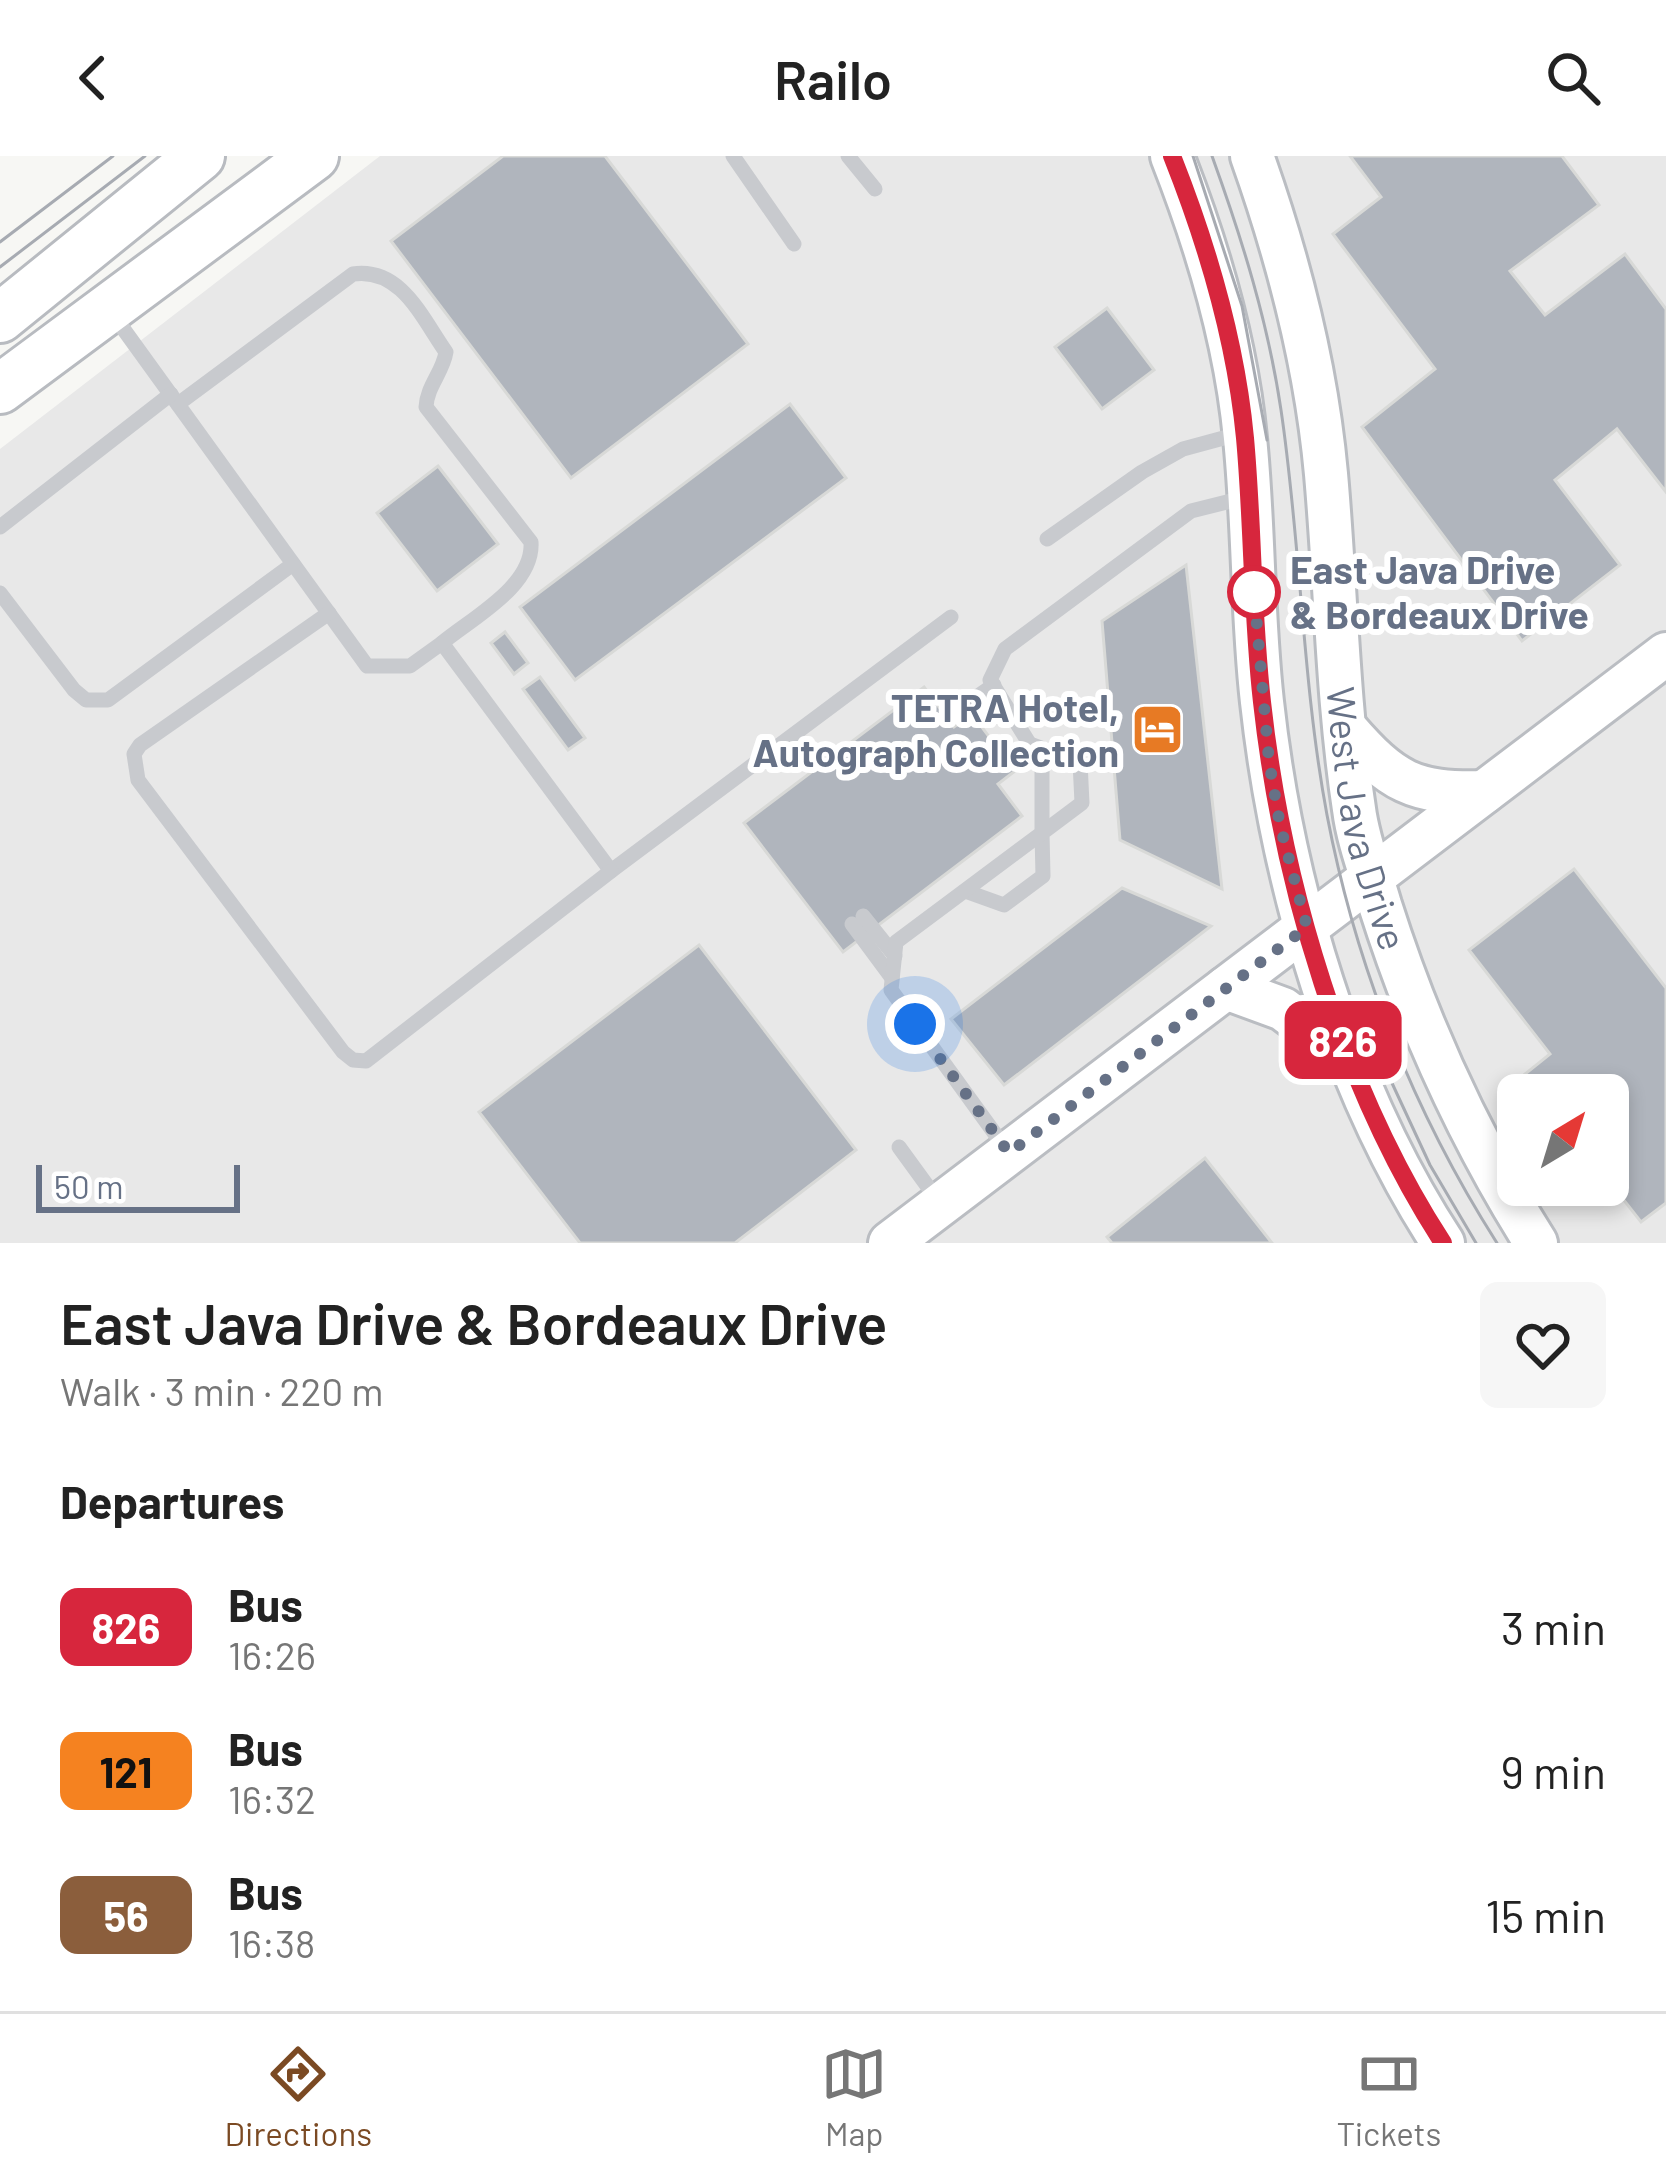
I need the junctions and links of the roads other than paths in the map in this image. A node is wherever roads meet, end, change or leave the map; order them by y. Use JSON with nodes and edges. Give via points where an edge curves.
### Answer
{"nodes":[{"id":1,"x":200,"y":156,"type":"edge"},
{"id":2,"x":314,"y":156,"type":"edge"},
{"id":3,"x":733,"y":156,"type":"edge"},
{"id":4,"x":848,"y":156,"type":"edge"},
{"id":5,"x":1172,"y":156,"type":"edge"},
{"id":6,"x":1252,"y":156,"type":"edge"},
{"id":7,"x":875,"y":189,"type":"dead end"},
{"id":8,"x":794,"y":244,"type":"dead end"},
{"id":9,"x":109,"y":308,"type":"junction"},
{"id":10,"x":0,"y":319,"type":"edge"},
{"id":11,"x":0,"y":389,"type":"edge"},
{"id":12,"x":174,"y":399,"type":"junction"},
{"id":13,"x":1245,"y":432,"type":"junction"},
{"id":14,"x":1250,"y":496,"type":"junction"},
{"id":15,"x":0,"y":527,"type":"edge"},
{"id":16,"x":1047,"y":539,"type":"dead end"},
{"id":17,"x":293,"y":563,"type":"junction"},
{"id":18,"x":0,"y":593,"type":"edge"},
{"id":19,"x":329,"y":613,"type":"junction"},
{"id":20,"x":951,"y":617,"type":"dead end"},
{"id":21,"x":442,"y":643,"type":"junction"},
{"id":22,"x":1666,"y":654,"type":"edge"},
{"id":23,"x":994,"y":685,"type":"junction"},
{"id":24,"x":947,"y":718,"type":"dead end"},
{"id":25,"x":1346,"y":729,"type":"junction"},
{"id":26,"x":1030,"y":744,"type":"junction"},
{"id":27,"x":1484,"y":792,"type":"junction"},
{"id":28,"x":1042,"y":833,"type":"junction"},
{"id":29,"x":610,"y":872,"type":"junction"},
{"id":30,"x":1372,"y":879,"type":"junction"},
{"id":31,"x":965,"y":890,"type":"junction"},
{"id":32,"x":1307,"y":927,"type":"junction"},
{"id":33,"x":895,"y":956,"type":"junction"},
{"id":34,"x":892,"y":978,"type":"junction"},
{"id":35,"x":1226,"y":988,"type":"junction"},
{"id":36,"x":1348,"y":1058,"type":"junction"},
{"id":37,"x":898,"y":1147,"type":"dead end"},
{"id":38,"x":1009,"y":1153,"type":"junction"},
{"id":39,"x":941,"y":1204,"type":"junction"},
{"id":40,"x":890,"y":1243,"type":"edge"},
{"id":41,"x":1443,"y":1243,"type":"edge"},
{"id":42,"x":1536,"y":1243,"type":"edge"}],
"edges":[{"from":1,"to":10,"type":"main road"},
{"from":2,"to":9,"type":"main road"},
{"from":3,"to":8,"type":"lane"},
{"from":4,"to":7,"type":"lane"},
{"from":5,"to":13,"type":"main road","name":"West Java Drive","via":[[1225,325]]},
{"from":6,"to":25,"type":"main road","name":"West Java Drive","via":[[1308,341]]},
{"from":9,"to":11,"type":"main road"},
{"from":9,"to":12,"type":"lane"},
{"from":12,"to":15,"type":"lane"},
{"from":12,"to":17,"type":"lane"},
{"from":12,"to":21,"type":"lane","via":[[353,274],[375,273],[399,286],[446,352],[426,407],[531,542],[532,556],[515,583]]},
{"from":13,"to":14,"type":"main road","name":"West Java Drive"},
{"from":13,"to":16,"type":"lane","via":[[1184,449]]},
{"from":14,"to":23,"type":"lane","via":[[1191,511],[1005,649]]},
{"from":14,"to":32,"type":"main road","name":"West Java Drive","via":[[1269,761]]},
{"from":17,"to":18,"type":"lane","via":[[108,700],[86,700],[74,690]]},
{"from":17,"to":19,"type":"lane"},
{"from":19,"to":21,"type":"lane","via":[[367,666],[410,666]]},
{"from":19,"to":29,"type":"lane","via":[[140,745],[133,764],[343,1052],[366,1061]]},
{"from":20,"to":29,"type":"lane"},
{"from":21,"to":29,"type":"lane"},
{"from":22,"to":27,"type":"main road"},
{"from":23,"to":24,"type":"lane"},
{"from":23,"to":26,"type":"lane"},
{"from":25,"to":27,"type":"main road","via":[[1405,784]]},
{"from":25,"to":30,"type":"main road","name":"West Java Drive","via":[[1354,813]]},
{"from":26,"to":28,"type":"lane","via":[[1042,764]]},
{"from":26,"to":28,"type":"lane","via":[[1080,762],[1082,803]]},
{"from":27,"to":30,"type":"main road"},
{"from":28,"to":31,"type":"lane"},
{"from":28,"to":31,"type":"lane","via":[[1043,876],[1004,905]]},
{"from":30,"to":32,"type":"main road"},
{"from":30,"to":42,"type":"main road","name":"West Java Drive","via":[[1459,1110]]},
{"from":31,"to":33,"type":"lane","via":[[896,942]]},
{"from":32,"to":35,"type":"main road"},
{"from":32,"to":36,"type":"main road","name":"West Java Drive"},
{"from":33,"to":34,"type":"lane"},
{"from":33,"to":34,"type":"lane","via":[[857,920]]},
{"from":34,"to":38,"type":"lane","via":[[891,990]]},
{"from":35,"to":36,"type":"main road","via":[[1283,1009]]},
{"from":35,"to":38,"type":"main road"},
{"from":36,"to":41,"type":"main road","name":"West Java Drive"},
{"from":37,"to":39,"type":"lane"},
{"from":38,"to":39,"type":"main road"},
{"from":39,"to":40,"type":"main road"}]}
